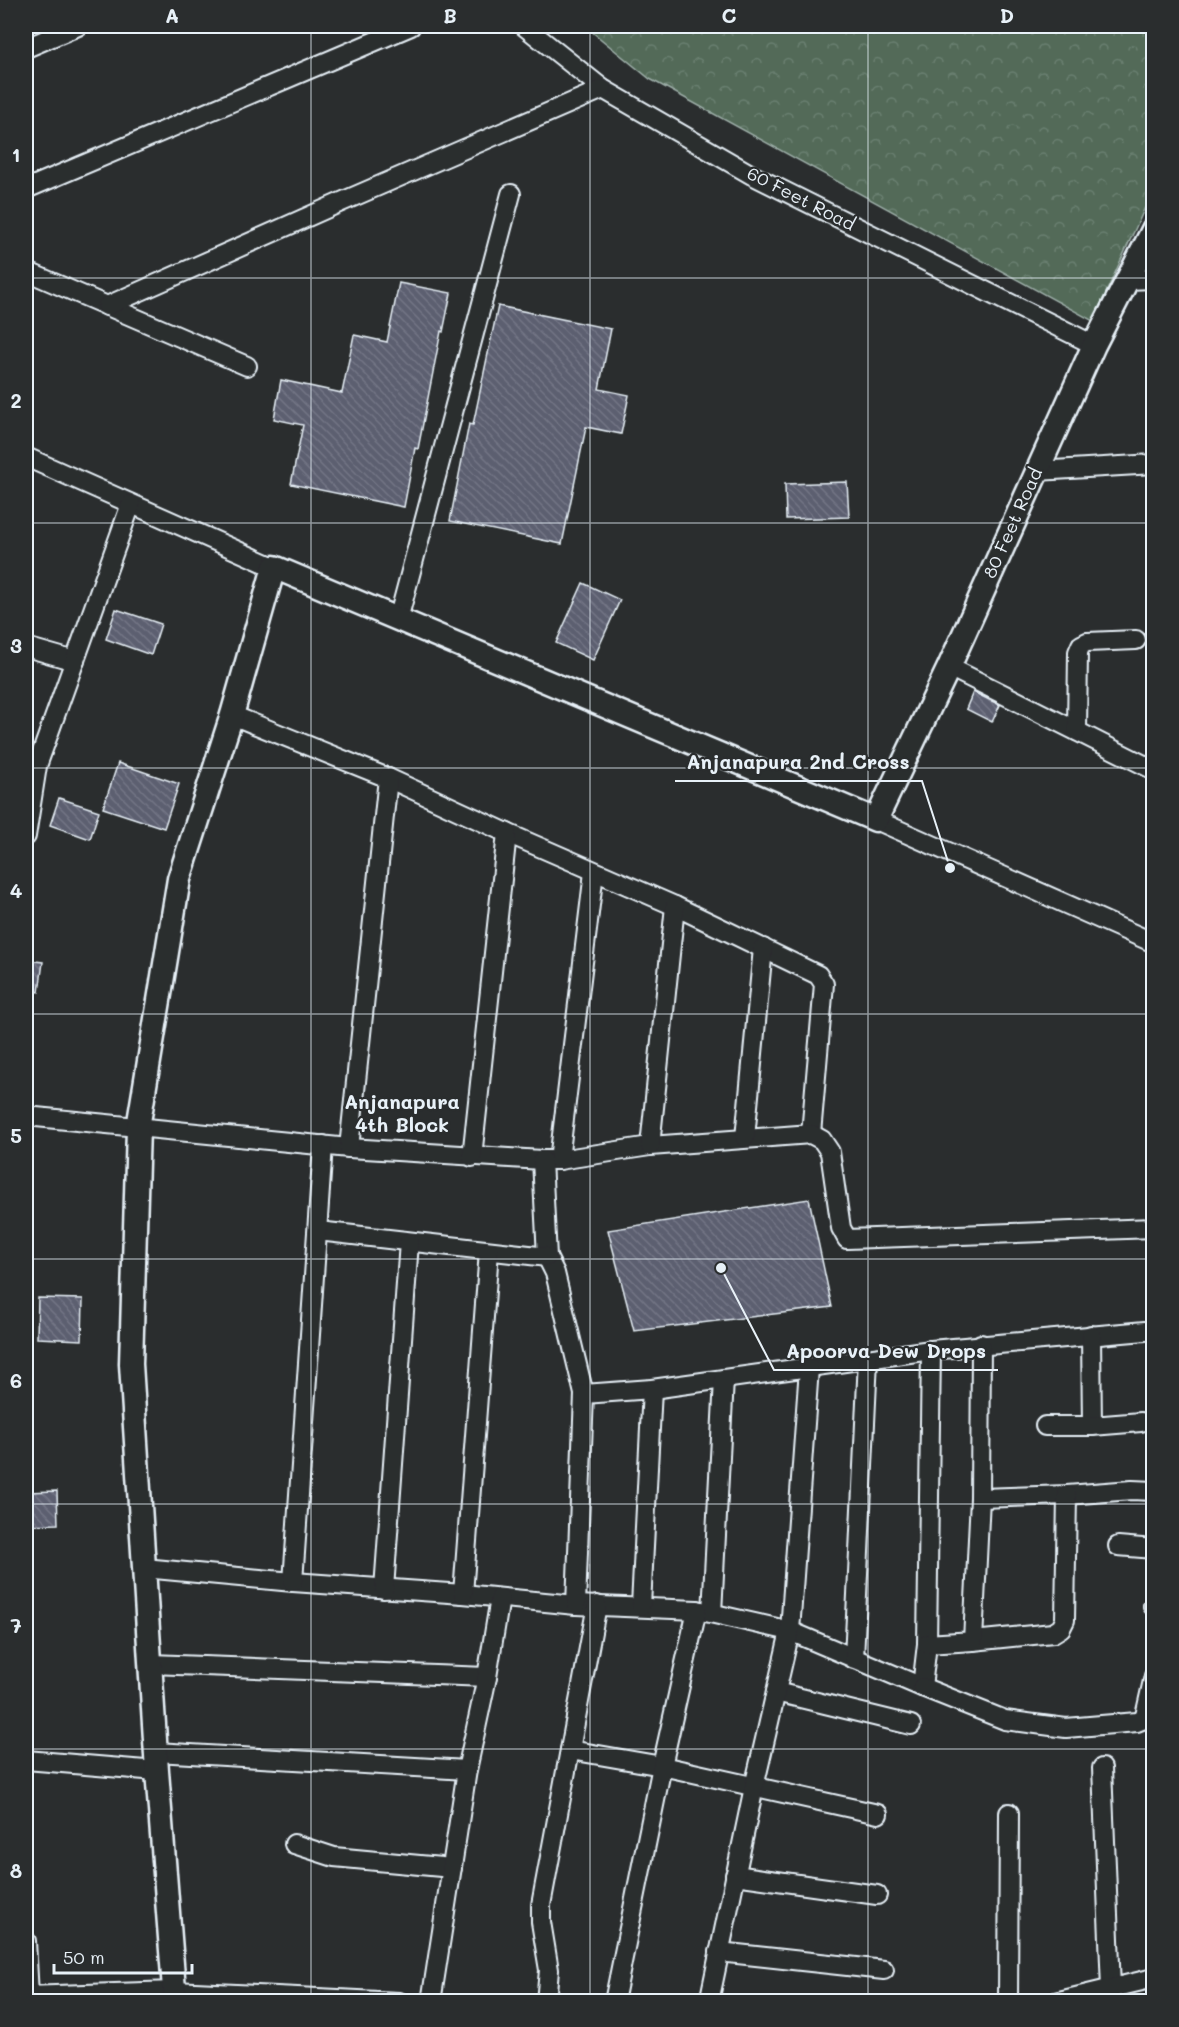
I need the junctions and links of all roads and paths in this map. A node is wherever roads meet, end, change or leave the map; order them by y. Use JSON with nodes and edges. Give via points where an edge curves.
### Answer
{"nodes":[{"id":1,"x":78,"y":26,"type":"edge"},
{"id":2,"x":411,"y":26,"type":"edge"},
{"id":3,"x":524,"y":26,"type":"edge"},
{"id":4,"x":26,"y":48,"type":"edge"},
{"id":5,"x":603,"y":89,"type":"junction"},
{"id":6,"x":26,"y":189,"type":"edge"},
{"id":7,"x":511,"y":194,"type":"dead end"},
{"id":8,"x":1154,"y":228,"type":"edge"},
{"id":9,"x":26,"y":271,"type":"edge"},
{"id":10,"x":1154,"y":279,"type":"edge"},
{"id":11,"x":1127,"y":280,"type":"junction"},
{"id":12,"x":107,"y":306,"type":"junction"},
{"id":13,"x":1094,"y":345,"type":"junction"},
{"id":14,"x":247,"y":366,"type":"dead end"},
{"id":15,"x":26,"y":457,"type":"edge"},
{"id":16,"x":1154,"y":464,"type":"edge"},
{"id":17,"x":1037,"y":471,"type":"junction"},
{"id":18,"x":131,"y":504,"type":"junction"},
{"id":19,"x":274,"y":567,"type":"junction"},
{"id":20,"x":398,"y":620,"type":"junction"},
{"id":21,"x":1136,"y":640,"type":"dead end"},
{"id":22,"x":26,"y":647,"type":"edge"},
{"id":23,"x":75,"y":661,"type":"junction"},
{"id":24,"x":949,"y":667,"type":"junction"},
{"id":25,"x":232,"y":715,"type":"junction"},
{"id":26,"x":1077,"y":731,"type":"junction"},
{"id":27,"x":31,"y":764,"type":"edge"},
{"id":28,"x":1154,"y":770,"type":"edge"},
{"id":29,"x":388,"y":778,"type":"junction"},
{"id":30,"x":876,"y":820,"type":"junction"},
{"id":31,"x":507,"y":833,"type":"junction"},
{"id":32,"x":26,"y":836,"type":"edge"},
{"id":33,"x":594,"y":872,"type":"junction"},
{"id":34,"x":675,"y":906,"type":"junction"},
{"id":35,"x":1151,"y":935,"type":"edge"},
{"id":36,"x":763,"y":948,"type":"junction"},
{"id":37,"x":26,"y":1116,"type":"edge"},
{"id":38,"x":138,"y":1128,"type":"junction"},
{"id":39,"x":811,"y":1134,"type":"junction"},
{"id":40,"x":745,"y":1138,"type":"junction"},
{"id":41,"x":323,"y":1145,"type":"junction"},
{"id":42,"x":650,"y":1146,"type":"junction"},
{"id":43,"x":349,"y":1148,"type":"junction"},
{"id":44,"x":472,"y":1157,"type":"junction"},
{"id":45,"x":550,"y":1160,"type":"junction"},
{"id":46,"x":1154,"y":1228,"type":"edge"},
{"id":47,"x":318,"y":1231,"type":"junction"},
{"id":48,"x":410,"y":1242,"type":"junction"},
{"id":49,"x":489,"y":1251,"type":"junction"},
{"id":50,"x":547,"y":1257,"type":"junction"},
{"id":51,"x":1145,"y":1331,"type":"dead end"},
{"id":52,"x":1091,"y":1335,"type":"junction"},
{"id":53,"x":981,"y":1344,"type":"junction"},
{"id":54,"x":931,"y":1350,"type":"junction"},
{"id":55,"x":867,"y":1359,"type":"junction"},
{"id":56,"x":809,"y":1368,"type":"junction"},
{"id":57,"x":724,"y":1379,"type":"junction"},
{"id":58,"x":652,"y":1389,"type":"junction"},
{"id":59,"x":584,"y":1394,"type":"junction"},
{"id":60,"x":1141,"y":1422,"type":"dead end"},
{"id":61,"x":1092,"y":1425,"type":"junction"},
{"id":62,"x":1045,"y":1426,"type":"dead end"},
{"id":63,"x":1154,"y":1491,"type":"edge"},
{"id":64,"x":1067,"y":1495,"type":"junction"},
{"id":65,"x":980,"y":1498,"type":"junction"},
{"id":66,"x":1118,"y":1546,"type":"dead end"},
{"id":67,"x":1154,"y":1549,"type":"edge"},
{"id":68,"x":144,"y":1568,"type":"junction"},
{"id":69,"x":293,"y":1582,"type":"junction"},
{"id":70,"x":384,"y":1589,"type":"junction"},
{"id":71,"x":462,"y":1594,"type":"junction"},
{"id":72,"x":500,"y":1598,"type":"junction"},
{"id":73,"x":576,"y":1605,"type":"junction"},
{"id":74,"x":597,"y":1605,"type":"junction"},
{"id":75,"x":641,"y":1606,"type":"junction"},
{"id":76,"x":704,"y":1611,"type":"junction"},
{"id":77,"x":790,"y":1631,"type":"junction"},
{"id":78,"x":973,"y":1641,"type":"junction"},
{"id":79,"x":927,"y":1644,"type":"junction"},
{"id":80,"x":854,"y":1659,"type":"junction"},
{"id":81,"x":151,"y":1664,"type":"junction"},
{"id":82,"x":1154,"y":1676,"type":"edge"},
{"id":83,"x":487,"y":1677,"type":"junction"},
{"id":84,"x":922,"y":1687,"type":"junction"},
{"id":85,"x":776,"y":1692,"type":"junction"},
{"id":86,"x":911,"y":1725,"type":"dead end"},
{"id":87,"x":570,"y":1750,"type":"junction"},
{"id":88,"x":26,"y":1760,"type":"edge"},
{"id":89,"x":157,"y":1761,"type":"junction"},
{"id":90,"x":662,"y":1766,"type":"junction"},
{"id":91,"x":1102,"y":1768,"type":"dead end"},
{"id":92,"x":467,"y":1770,"type":"junction"},
{"id":93,"x":754,"y":1787,"type":"junction"},
{"id":94,"x":1010,"y":1813,"type":"dead end"},
{"id":95,"x":878,"y":1814,"type":"dead end"},
{"id":96,"x":294,"y":1844,"type":"dead end"},
{"id":97,"x":452,"y":1868,"type":"junction"},
{"id":98,"x":735,"y":1875,"type":"junction"},
{"id":99,"x":878,"y":1895,"type":"dead end"},
{"id":100,"x":26,"y":1941,"type":"edge"},
{"id":101,"x":719,"y":1952,"type":"junction"},
{"id":102,"x":884,"y":1970,"type":"dead end"},
{"id":103,"x":1154,"y":1978,"type":"edge"},
{"id":104,"x":1104,"y":1993,"type":"edge"},
{"id":105,"x":27,"y":1995,"type":"edge"},
{"id":106,"x":175,"y":1996,"type":"edge"},
{"id":107,"x":399,"y":2001,"type":"edge"},
{"id":108,"x":431,"y":2001,"type":"edge"},
{"id":109,"x":546,"y":2001,"type":"edge"},
{"id":110,"x":614,"y":2001,"type":"edge"},
{"id":111,"x":709,"y":2001,"type":"edge"},
{"id":112,"x":1008,"y":2001,"type":"edge"},
{"id":113,"x":1055,"y":2001,"type":"edge"}],
"edges":[{"from":1,"to":4,"type":"street"},
{"from":2,"to":6,"type":"street"},
{"from":3,"to":5,"type":"street","name":"60 Feet Road"},
{"from":5,"to":12,"type":"street"},
{"from":5,"to":13,"type":"street","name":"60 Feet Road","via":[[752,175]]},
{"from":7,"to":20,"type":"street"},
{"from":8,"to":11,"type":"main road","name":"80 Feet Road"},
{"from":9,"to":12,"type":"street"},
{"from":10,"to":11,"type":"street"},
{"from":11,"to":13,"type":"main road","name":"80 Feet Road"},
{"from":12,"to":14,"type":"street"},
{"from":13,"to":17,"type":"main road","name":"80 Feet Road"},
{"from":15,"to":18,"type":"street"},
{"from":16,"to":17,"type":"street"},
{"from":17,"to":24,"type":"main road","name":"80 Feet Road"},
{"from":18,"to":19,"type":"street"},
{"from":18,"to":23,"type":"street"},
{"from":19,"to":20,"type":"main road"},
{"from":19,"to":25,"type":"main road"},
{"from":20,"to":30,"type":"main road"},
{"from":21,"to":26,"type":"street","via":[[1081,645]]},
{"from":22,"to":23,"type":"street"},
{"from":23,"to":27,"type":"street"},
{"from":24,"to":26,"type":"street"},
{"from":24,"to":30,"type":"main road","name":"80 Feet Road"},
{"from":25,"to":29,"type":"street"},
{"from":25,"to":38,"type":"main road","via":[[179,879]]},
{"from":26,"to":28,"type":"street"},
{"from":27,"to":32,"type":"street"},
{"from":29,"to":31,"type":"street"},
{"from":29,"to":43,"type":"street"},
{"from":30,"to":35,"type":"street"},
{"from":31,"to":33,"type":"street"},
{"from":31,"to":44,"type":"street"},
{"from":33,"to":34,"type":"street"},
{"from":33,"to":45,"type":"street"},
{"from":34,"to":36,"type":"street"},
{"from":34,"to":42,"type":"street"},
{"from":36,"to":39,"type":"street","via":[[818,975],[824,984]]},
{"from":36,"to":40,"type":"street"},
{"from":37,"to":38,"type":"street"},
{"from":38,"to":41,"type":"street"},
{"from":38,"to":68,"type":"main road","via":[[131,1364]]},
{"from":39,"to":40,"type":"street"},
{"from":39,"to":46,"type":"street","via":[[822,1140],[830,1152],[841,1228],[847,1239]]},
{"from":40,"to":42,"type":"street"},
{"from":41,"to":43,"type":"street"},
{"from":41,"to":47,"type":"street"},
{"from":42,"to":45,"type":"street"},
{"from":43,"to":44,"type":"street"},
{"from":44,"to":45,"type":"street"},
{"from":45,"to":50,"type":"street"},
{"from":47,"to":48,"type":"street"},
{"from":47,"to":69,"type":"street"},
{"from":48,"to":49,"type":"street"},
{"from":48,"to":70,"type":"street"},
{"from":49,"to":50,"type":"street"},
{"from":49,"to":71,"type":"street"},
{"from":50,"to":59,"type":"street","via":[[555,1273]]},
{"from":51,"to":52,"type":"street"},
{"from":52,"to":53,"type":"street"},
{"from":52,"to":61,"type":"street"},
{"from":53,"to":54,"type":"street"},
{"from":53,"to":65,"type":"street"},
{"from":54,"to":55,"type":"street"},
{"from":54,"to":79,"type":"street"},
{"from":55,"to":56,"type":"street"},
{"from":55,"to":80,"type":"street"},
{"from":56,"to":57,"type":"street"},
{"from":56,"to":77,"type":"street"},
{"from":57,"to":58,"type":"street"},
{"from":57,"to":76,"type":"street"},
{"from":58,"to":59,"type":"street"},
{"from":58,"to":75,"type":"street"},
{"from":59,"to":73,"type":"street"},
{"from":60,"to":61,"type":"street"},
{"from":61,"to":62,"type":"street"},
{"from":63,"to":64,"type":"street"},
{"from":64,"to":65,"type":"street"},
{"from":64,"to":78,"type":"street","via":[[1065,1620],[1061,1628],[1053,1634]]},
{"from":65,"to":78,"type":"street"},
{"from":66,"to":67,"type":"street"},
{"from":68,"to":69,"type":"street"},
{"from":68,"to":81,"type":"main road"},
{"from":69,"to":70,"type":"street"},
{"from":70,"to":71,"type":"street"},
{"from":71,"to":72,"type":"street"},
{"from":72,"to":73,"type":"street"},
{"from":72,"to":83,"type":"street"},
{"from":73,"to":74,"type":"street"},
{"from":74,"to":75,"type":"street"},
{"from":74,"to":87,"type":"street"},
{"from":75,"to":76,"type":"street"},
{"from":76,"to":77,"type":"street"},
{"from":76,"to":90,"type":"street"},
{"from":77,"to":80,"type":"street"},
{"from":77,"to":85,"type":"street"},
{"from":78,"to":79,"type":"street"},
{"from":79,"to":84,"type":"street"},
{"from":80,"to":84,"type":"street"},
{"from":81,"to":83,"type":"street"},
{"from":81,"to":89,"type":"main road"},
{"from":82,"to":84,"type":"street","via":[[1142,1720],[1066,1728],[1005,1720]]},
{"from":83,"to":92,"type":"street"},
{"from":85,"to":86,"type":"street"},
{"from":85,"to":93,"type":"street"},
{"from":87,"to":90,"type":"street"},
{"from":87,"to":109,"type":"street","via":[[541,1905],[549,1970]]},
{"from":88,"to":89,"type":"street"},
{"from":89,"to":92,"type":"street"},
{"from":89,"to":106,"type":"main road"},
{"from":90,"to":93,"type":"street"},
{"from":90,"to":110,"type":"street"},
{"from":91,"to":104,"type":"street"},
{"from":92,"to":97,"type":"street"},
{"from":93,"to":95,"type":"street"},
{"from":93,"to":98,"type":"street"},
{"from":94,"to":112,"type":"street"},
{"from":96,"to":97,"type":"street","via":[[334,1857]]},
{"from":97,"to":108,"type":"street"},
{"from":98,"to":99,"type":"street"},
{"from":98,"to":101,"type":"street"},
{"from":100,"to":105,"type":"street"},
{"from":101,"to":102,"type":"street"},
{"from":101,"to":111,"type":"street"},
{"from":103,"to":104,"type":"street"},
{"from":104,"to":113,"type":"street"},
{"from":105,"to":106,"type":"street"},
{"from":106,"to":107,"type":"street"}]}
